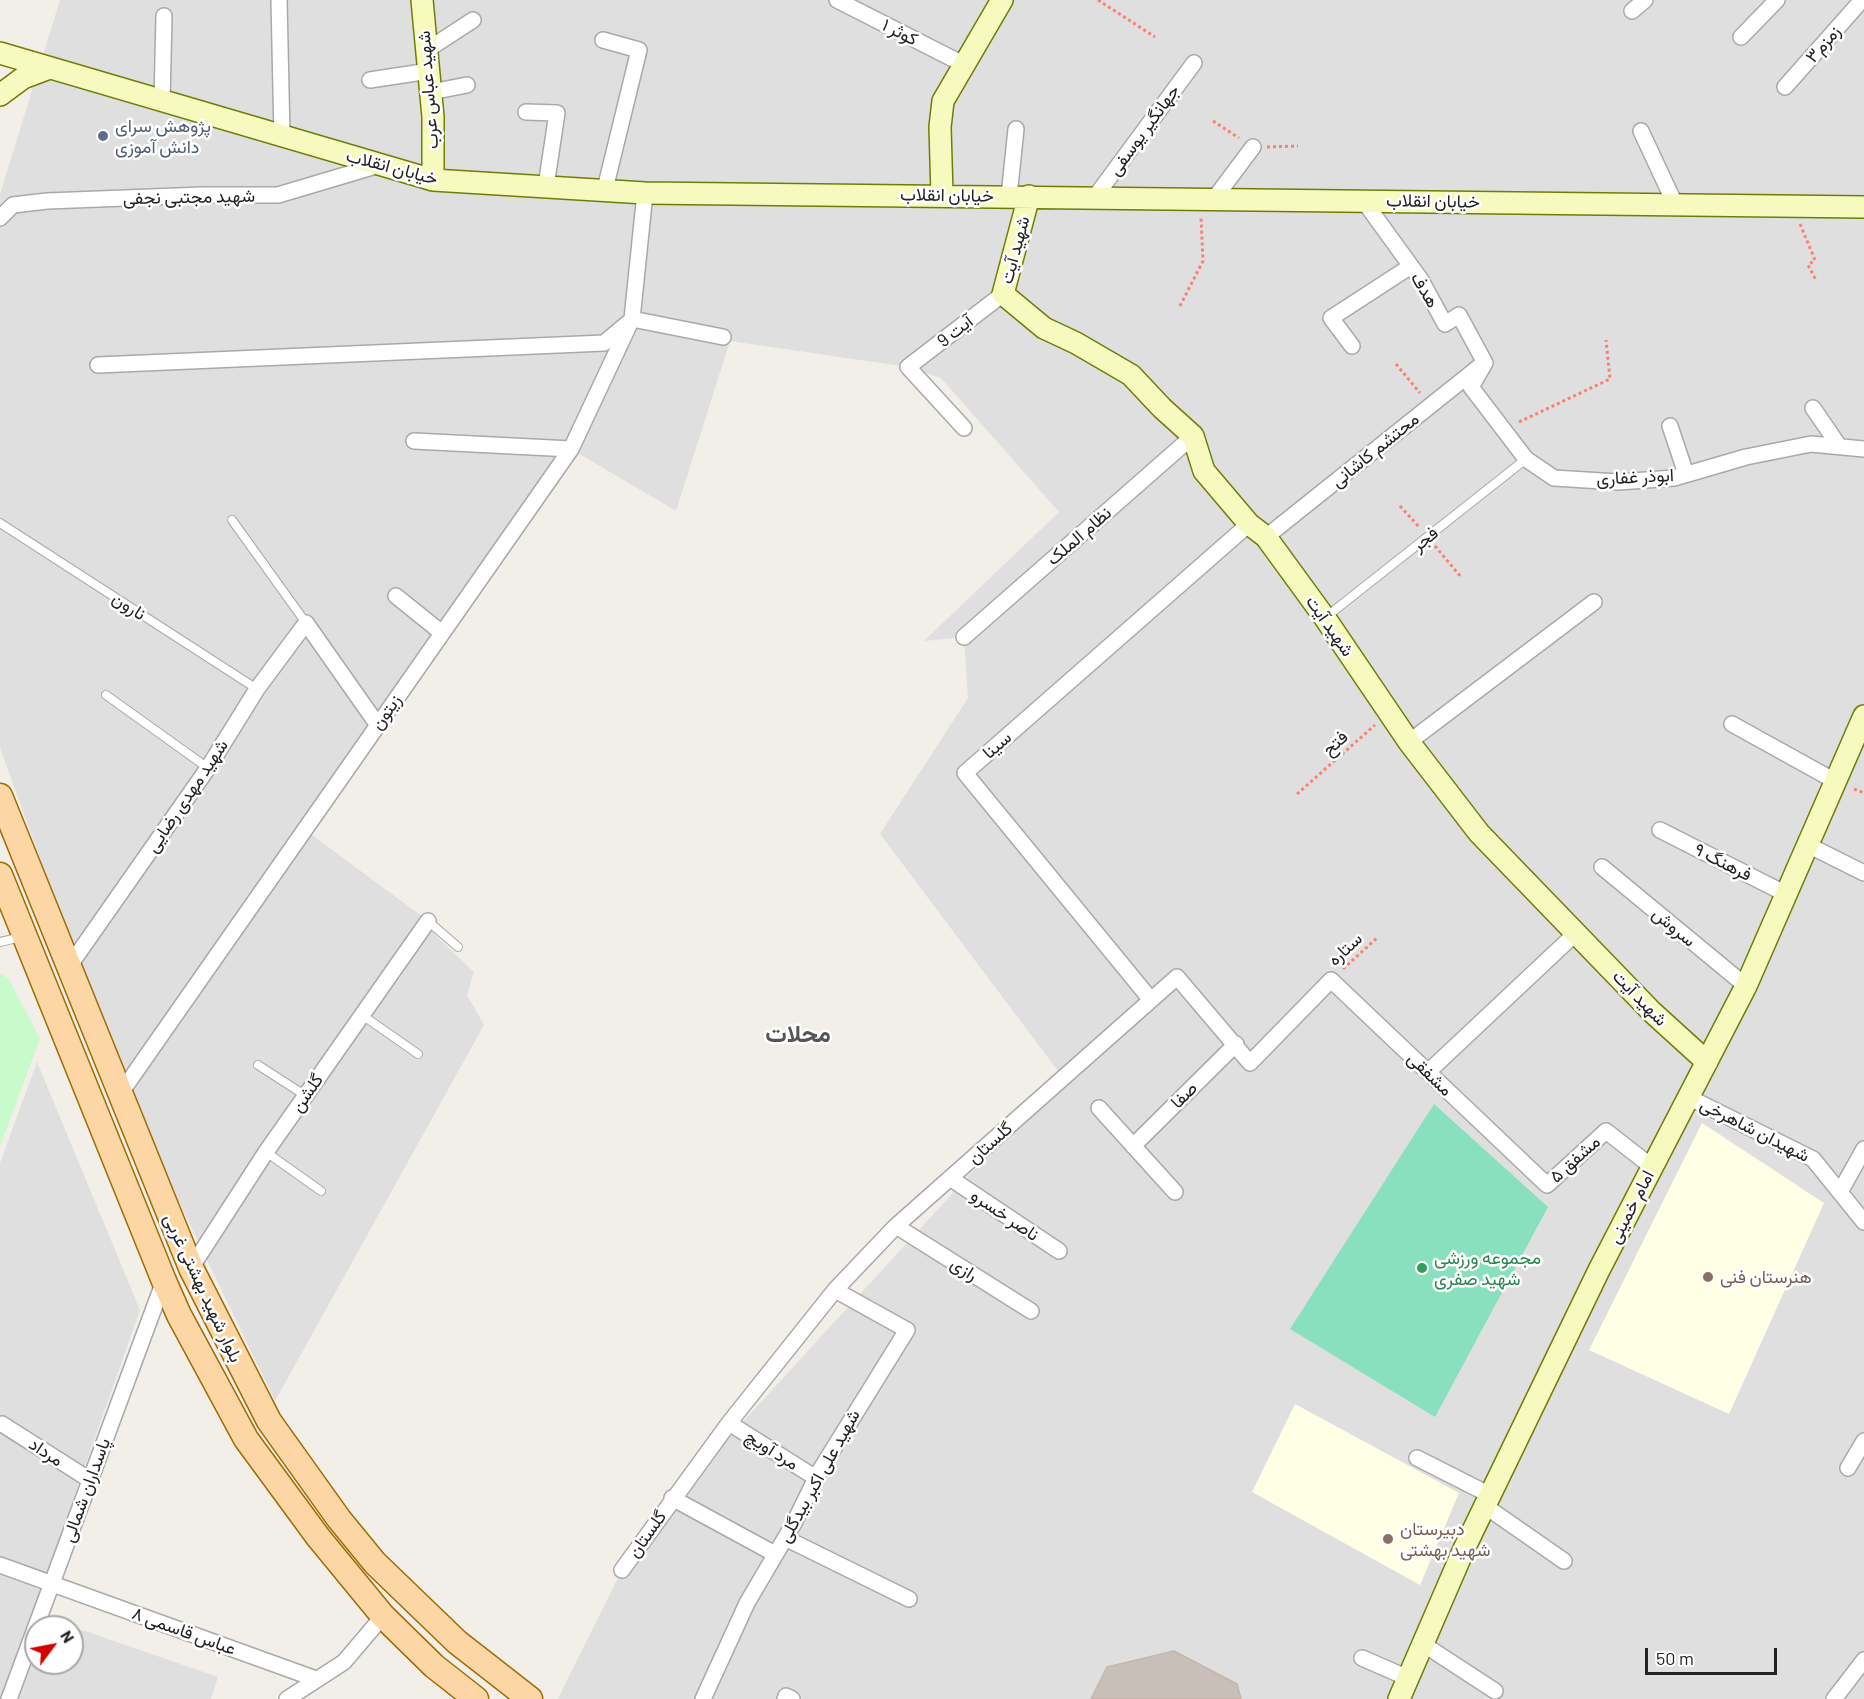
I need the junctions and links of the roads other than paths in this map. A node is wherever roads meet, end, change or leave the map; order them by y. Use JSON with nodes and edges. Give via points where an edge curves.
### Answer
{"nodes":[{"id":1,"x":279,"y":0,"type":"edge"},
{"id":2,"x":422,"y":0,"type":"edge"},
{"id":3,"x":837,"y":0,"type":"edge"},
{"id":4,"x":1002,"y":0,"type":"edge"},
{"id":5,"x":1645,"y":0,"type":"edge"},
{"id":6,"x":1777,"y":0,"type":"edge"},
{"id":7,"x":1862,"y":0,"type":"edge"},
{"id":8,"x":1632,"y":10,"type":"dead end"},
{"id":9,"x":164,"y":15,"type":"dead end"},
{"id":10,"x":473,"y":20,"type":"dead end"},
{"id":11,"x":1742,"y":37,"type":"dead end"},
{"id":12,"x":603,"y":40,"type":"dead end"},
{"id":13,"x":0,"y":53,"type":"edge"},
{"id":14,"x":1194,"y":63,"type":"dead end"},
{"id":15,"x":963,"y":64,"type":"junction"},
{"id":16,"x":47,"y":69,"type":"junction"},
{"id":17,"x":429,"y":71,"type":"junction"},
{"id":18,"x":370,"y":80,"type":"dead end"},
{"id":19,"x":467,"y":86,"type":"dead end"},
{"id":20,"x":1785,"y":87,"type":"dead end"},
{"id":21,"x":0,"y":95,"type":"edge"},
{"id":22,"x":162,"y":102,"type":"junction"},
{"id":23,"x":526,"y":112,"type":"dead end"},
{"id":24,"x":1016,"y":129,"type":"dead end"},
{"id":25,"x":1641,"y":131,"type":"dead end"},
{"id":26,"x":282,"y":136,"type":"junction"},
{"id":27,"x":1253,"y":147,"type":"dead end"},
{"id":28,"x":380,"y":165,"type":"junction"},
{"id":29,"x":433,"y":180,"type":"junction"},
{"id":30,"x":546,"y":186,"type":"junction"},
{"id":31,"x":605,"y":189,"type":"junction"},
{"id":32,"x":645,"y":193,"type":"junction"},
{"id":33,"x":942,"y":195,"type":"junction"},
{"id":34,"x":1019,"y":196,"type":"junction"},
{"id":35,"x":1095,"y":197,"type":"junction"},
{"id":36,"x":1207,"y":199,"type":"junction"},
{"id":37,"x":1363,"y":200,"type":"junction"},
{"id":38,"x":1675,"y":204,"type":"junction"},
{"id":39,"x":1864,"y":207,"type":"edge"},
{"id":40,"x":0,"y":218,"type":"edge"},
{"id":41,"x":1411,"y":266,"type":"junction"},
{"id":42,"x":1003,"y":294,"type":"junction"},
{"id":43,"x":632,"y":319,"type":"junction"},
{"id":44,"x":723,"y":337,"type":"dead end"},
{"id":45,"x":1352,"y":345,"type":"dead end"},
{"id":46,"x":1485,"y":363,"type":"junction"},
{"id":47,"x":98,"y":365,"type":"dead end"},
{"id":48,"x":1814,"y":408,"type":"dead end"},
{"id":49,"x":1670,"y":426,"type":"dead end"},
{"id":50,"x":964,"y":428,"type":"dead end"},
{"id":51,"x":1193,"y":436,"type":"junction"},
{"id":52,"x":414,"y":441,"type":"dead end"},
{"id":53,"x":1839,"y":446,"type":"junction"},
{"id":54,"x":571,"y":449,"type":"junction"},
{"id":55,"x":1864,"y":449,"type":"edge"},
{"id":56,"x":1526,"y":459,"type":"junction"},
{"id":57,"x":1686,"y":474,"type":"junction"},
{"id":58,"x":232,"y":520,"type":"dead end"},
{"id":59,"x":0,"y":523,"type":"edge"},
{"id":60,"x":1249,"y":524,"type":"junction"},
{"id":61,"x":1266,"y":537,"type":"junction"},
{"id":62,"x":396,"y":596,"type":"dead end"},
{"id":63,"x":1594,"y":602,"type":"dead end"},
{"id":64,"x":1325,"y":618,"type":"junction"},
{"id":65,"x":306,"y":623,"type":"junction"},
{"id":66,"x":442,"y":633,"type":"junction"},
{"id":67,"x":964,"y":637,"type":"dead end"},
{"id":68,"x":257,"y":689,"type":"junction"},
{"id":69,"x":106,"y":695,"type":"dead end"},
{"id":70,"x":1864,"y":716,"type":"edge"},
{"id":71,"x":377,"y":724,"type":"junction"},
{"id":72,"x":1732,"y":724,"type":"dead end"},
{"id":73,"x":1409,"y":742,"type":"junction"},
{"id":74,"x":208,"y":768,"type":"junction"},
{"id":75,"x":1835,"y":782,"type":"junction"},
{"id":76,"x":0,"y":796,"type":"edge"},
{"id":77,"x":1660,"y":830,"type":"dead end"},
{"id":78,"x":1808,"y":845,"type":"junction"},
{"id":79,"x":1602,"y":867,"type":"dead end"},
{"id":80,"x":1864,"y":873,"type":"edge"},
{"id":81,"x":0,"y":875,"type":"edge"},
{"id":82,"x":1786,"y":894,"type":"junction"},
{"id":83,"x":428,"y":921,"type":"joint"},
{"id":84,"x":1576,"y":933,"type":"junction"},
{"id":85,"x":24,"y":936,"type":"junction"},
{"id":86,"x":0,"y":942,"type":"edge"},
{"id":87,"x":458,"y":946,"type":"dead end"},
{"id":88,"x":68,"y":968,"type":"junction"},
{"id":89,"x":1331,"y":980,"type":"joint"},
{"id":90,"x":1746,"y":986,"type":"junction"},
{"id":91,"x":1151,"y":1000,"type":"junction"},
{"id":92,"x":362,"y":1015,"type":"junction"},
{"id":93,"x":1236,"y":1044,"type":"junction"},
{"id":94,"x":417,"y":1054,"type":"dead end"},
{"id":95,"x":1707,"y":1062,"type":"junction"},
{"id":96,"x":258,"y":1065,"type":"dead end"},
{"id":97,"x":1428,"y":1072,"type":"junction"},
{"id":98,"x":120,"y":1095,"type":"junction"},
{"id":99,"x":306,"y":1096,"type":"junction"},
{"id":100,"x":1688,"y":1097,"type":"junction"},
{"id":101,"x":1099,"y":1108,"type":"dead end"},
{"id":102,"x":1133,"y":1146,"type":"junction"},
{"id":103,"x":1864,"y":1149,"type":"edge"},
{"id":104,"x":266,"y":1152,"type":"junction"},
{"id":105,"x":1652,"y":1167,"type":"junction"},
{"id":106,"x":1528,"y":1169,"type":"joint"},
{"id":107,"x":950,"y":1178,"type":"junction"},
{"id":108,"x":321,"y":1191,"type":"dead end"},
{"id":109,"x":1175,"y":1192,"type":"dead end"},
{"id":110,"x":1840,"y":1192,"type":"junction"},
{"id":111,"x":1864,"y":1222,"type":"edge"},
{"id":112,"x":896,"y":1226,"type":"junction"},
{"id":113,"x":1059,"y":1251,"type":"dead end"},
{"id":114,"x":191,"y":1268,"type":"junction"},
{"id":115,"x":164,"y":1281,"type":"junction"},
{"id":116,"x":835,"y":1290,"type":"junction"},
{"id":117,"x":1031,"y":1311,"type":"dead end"},
{"id":118,"x":729,"y":1423,"type":"junction"},
{"id":119,"x":2,"y":1424,"type":"dead end"},
{"id":120,"x":1864,"y":1441,"type":"edge"},
{"id":121,"x":1417,"y":1458,"type":"dead end"},
{"id":122,"x":1848,"y":1468,"type":"dead end"},
{"id":123,"x":816,"y":1478,"type":"junction"},
{"id":124,"x":90,"y":1480,"type":"junction"},
{"id":125,"x":672,"y":1498,"type":"junction"},
{"id":126,"x":1487,"y":1501,"type":"junction"},
{"id":127,"x":785,"y":1538,"type":"junction"},
{"id":128,"x":775,"y":1554,"type":"junction"},
{"id":129,"x":1564,"y":1561,"type":"dead end"},
{"id":130,"x":0,"y":1564,"type":"edge"},
{"id":131,"x":622,"y":1570,"type":"dead end"},
{"id":132,"x":51,"y":1584,"type":"junction"},
{"id":133,"x":909,"y":1599,"type":"dead end"},
{"id":134,"x":383,"y":1616,"type":"junction"},
{"id":135,"x":1423,"y":1644,"type":"junction"},
{"id":136,"x":1362,"y":1658,"type":"dead end"},
{"id":137,"x":1864,"y":1660,"type":"edge"},
{"id":138,"x":1408,"y":1678,"type":"junction"},
{"id":139,"x":316,"y":1679,"type":"junction"},
{"id":140,"x":1495,"y":1691,"type":"dead end"},
{"id":141,"x":9,"y":1699,"type":"edge"},
{"id":142,"x":287,"y":1699,"type":"edge"},
{"id":143,"x":476,"y":1699,"type":"edge"},
{"id":144,"x":530,"y":1699,"type":"edge"},
{"id":145,"x":703,"y":1699,"type":"edge"},
{"id":146,"x":785,"y":1699,"type":"edge"},
{"id":147,"x":792,"y":1699,"type":"edge"},
{"id":148,"x":1399,"y":1699,"type":"edge"},
{"id":149,"x":1834,"y":1699,"type":"edge"}],
"edges":[{"from":1,"to":26,"type":"street"},
{"from":2,"to":17,"type":"main road","name":"شهید عباس عرب"},
{"from":3,"to":15,"type":"street","name":"کوثر ۱"},
{"from":4,"to":15,"type":"main road"},
{"from":5,"to":8,"type":"street"},
{"from":6,"to":11,"type":"street"},
{"from":7,"to":20,"type":"street","name":"زمزم۳"},
{"from":9,"to":22,"type":"street"},
{"from":10,"to":17,"type":"street"},
{"from":12,"to":31,"type":"street","via":[[639,50]]},
{"from":13,"to":16,"type":"main road","name":"خیابان انقلاب"},
{"from":14,"to":35,"type":"street","name":"جهانگیر یوسفی"},
{"from":15,"to":33,"type":"main road","via":[[943,101]]},
{"from":16,"to":21,"type":"main road","via":[[23,78]]},
{"from":16,"to":22,"type":"main road","name":"خیابان انقلاب"},
{"from":17,"to":18,"type":"street"},
{"from":17,"to":19,"type":"street"},
{"from":17,"to":29,"type":"main road","name":"شهید عباس عرب"},
{"from":22,"to":26,"type":"main road","name":"خیابان انقلاب"},
{"from":23,"to":30,"type":"street","via":[[557,113]]},
{"from":24,"to":34,"type":"street"},
{"from":25,"to":38,"type":"street"},
{"from":26,"to":28,"type":"main road","name":"خیابان انقلاب"},
{"from":27,"to":36,"type":"street"},
{"from":28,"to":29,"type":"main road","name":"خیابان انقلاب"},
{"from":28,"to":40,"type":"street","name":"شهید مجتبی نجفی","via":[[278,195],[47,201],[13,205]]},
{"from":29,"to":30,"type":"main road","name":"خیابان انقلاب"},
{"from":30,"to":31,"type":"main road","name":"خیابان انقلاب"},
{"from":31,"to":32,"type":"main road","name":"خیابان انقلاب"},
{"from":32,"to":33,"type":"main road","name":"خیابان انقلاب"},
{"from":32,"to":43,"type":"street","name":"زیتون"},
{"from":33,"to":34,"type":"main road","name":"خیابان انقلاب"},
{"from":34,"to":35,"type":"main road","name":"خیابان انقلاب"},
{"from":34,"to":42,"type":"main road","name":"شهید آیت"},
{"from":35,"to":36,"type":"main road","name":"خیابان انقلاب"},
{"from":36,"to":37,"type":"main road","name":"خیابان انقلاب"},
{"from":37,"to":38,"type":"main road","name":"خیابان انقلاب"},
{"from":37,"to":41,"type":"street","name":"هدف"},
{"from":38,"to":39,"type":"main road","name":"خیابان انقلاب"},
{"from":41,"to":45,"type":"street","via":[[1331,318]]},
{"from":41,"to":46,"type":"street","name":"هدف","via":[[1445,324],[1459,315]]},
{"from":42,"to":50,"type":"street","name":"آیت 9","via":[[908,368]]},
{"from":42,"to":51,"type":"main road","name":"شهید آیت","via":[[1044,328],[1131,375]]},
{"from":43,"to":44,"type":"street"},
{"from":43,"to":47,"type":"street","via":[[604,343]]},
{"from":43,"to":54,"type":"street","name":"زیتون"},
{"from":46,"to":56,"type":"street","name":"ابوذر غفاری","via":[[1472,387]]},
{"from":46,"to":61,"type":"street","name":"محتشم کاشانی"},
{"from":48,"to":53,"type":"street"},
{"from":49,"to":57,"type":"street"},
{"from":51,"to":60,"type":"main road","name":"شهید آیت","via":[[1204,471]]},
{"from":51,"to":67,"type":"street","name":"نظام الملک"},
{"from":52,"to":54,"type":"street"},
{"from":53,"to":55,"type":"street","name":"ابوذر غفاری"},
{"from":53,"to":57,"type":"street","name":"ابوذر غفاری","via":[[1811,444]]},
{"from":54,"to":66,"type":"street","name":"زیتون"},
{"from":56,"to":57,"type":"street","name":"ابوذر غفاری","via":[[1554,478],[1618,482]]},
{"from":56,"to":64,"type":"lane","name":"فجر"},
{"from":58,"to":65,"type":"lane"},
{"from":59,"to":68,"type":"lane","name":"نارون"},
{"from":60,"to":61,"type":"main road","name":"شهید آیت"},
{"from":60,"to":91,"type":"street","name":"سینا","via":[[965,773]]},
{"from":61,"to":64,"type":"main road","name":"شهید آیت"},
{"from":62,"to":66,"type":"street"},
{"from":63,"to":73,"type":"street"},
{"from":64,"to":73,"type":"main road","name":"شهید آیت"},
{"from":65,"to":68,"type":"street","name":"شهید مهدی رضایی"},
{"from":65,"to":71,"type":"street"},
{"from":66,"to":71,"type":"street","name":"زیتون"},
{"from":68,"to":74,"type":"street","name":"شهید مهدی رضایی"},
{"from":69,"to":74,"type":"lane"},
{"from":70,"to":75,"type":"main road","name":"امام خمینی"},
{"from":71,"to":98,"type":"street","name":"زیتون"},
{"from":72,"to":75,"type":"street"},
{"from":73,"to":84,"type":"main road","name":"شهید آیت","via":[[1479,833]]},
{"from":74,"to":88,"type":"street","name":"شهید مهدی رضایی"},
{"from":75,"to":78,"type":"main road","name":"امام خمینی"},
{"from":76,"to":88,"type":"main road","name":"بلوار شهید بهشتی غربی"},
{"from":77,"to":82,"type":"street","name":"فرهنگ ۹"},
{"from":78,"to":80,"type":"street"},
{"from":78,"to":82,"type":"main road","name":"امام خمینی"},
{"from":79,"to":90,"type":"street","name":"سروش"},
{"from":81,"to":85,"type":"main road","name":"بلوار شهید بهشتی غربی"},
{"from":82,"to":90,"type":"main road","name":"امام خمینی"},
{"from":83,"to":87,"type":"lane"},
{"from":83,"to":92,"type":"street","name":"گلشن"},
{"from":84,"to":95,"type":"main road","name":"شهید آیت"},
{"from":84,"to":97,"type":"street"},
{"from":85,"to":86,"type":"lane"},
{"from":85,"to":115,"type":"main road","name":"بلوار شهید بهشتی غربی"},
{"from":88,"to":98,"type":"main road","name":"بلوار شهید بهشتی غربی"},
{"from":89,"to":93,"type":"street","name":"گلستان","via":[[1250,1063]]},
{"from":89,"to":97,"type":"street","name":"مشفقی"},
{"from":90,"to":95,"type":"main road","name":"امام خمینی"},
{"from":91,"to":93,"type":"street","name":"گلستان","via":[[1177,977]]},
{"from":91,"to":107,"type":"street","name":"گلستان"},
{"from":92,"to":94,"type":"lane"},
{"from":92,"to":99,"type":"street","name":"گلشن"},
{"from":93,"to":102,"type":"street","name":"صفا"},
{"from":95,"to":100,"type":"main road","name":"امام خمینی"},
{"from":96,"to":99,"type":"lane"},
{"from":97,"to":106,"type":"street","name":"مشفقی"},
{"from":98,"to":114,"type":"main road","name":"بلوار شهید بهشتی غربی"},
{"from":99,"to":104,"type":"street","name":"گلشن"},
{"from":100,"to":105,"type":"main road","name":"امام خمینی"},
{"from":100,"to":110,"type":"street","name":"شهیدان شاهرخی","via":[[1814,1158]]},
{"from":101,"to":102,"type":"street"},
{"from":102,"to":109,"type":"street"},
{"from":103,"to":110,"type":"street"},
{"from":104,"to":108,"type":"lane"},
{"from":104,"to":114,"type":"street","name":"گلشن"},
{"from":105,"to":106,"type":"street","name":"مشفق ۵","via":[[1606,1131],[1547,1185]]},
{"from":105,"to":126,"type":"main road","name":"امام خمینی"},
{"from":107,"to":112,"type":"street","name":"گلستان"},
{"from":107,"to":113,"type":"street","name":"ناصر خسرو"},
{"from":110,"to":111,"type":"street","name":"شهیدان شاهرخی"},
{"from":112,"to":116,"type":"street","name":"گلستان"},
{"from":112,"to":117,"type":"street","name":"رازی"},
{"from":114,"to":144,"type":"main road","name":"بلوار شهید بهشتی غربی","via":[[269,1421],[339,1519],[413,1602]]},
{"from":115,"to":124,"type":"street","name":"پاسداران شمالی"},
{"from":115,"to":134,"type":"main road","name":"بلوار شهید بهشتی غربی","via":[[178,1315],[246,1439],[318,1537]]},
{"from":116,"to":118,"type":"street","name":"گلستان"},
{"from":116,"to":123,"type":"street","name":"شهید علی اکبر بیدگلی","via":[[907,1330]]},
{"from":118,"to":123,"type":"street","name":"مرد آویچ"},
{"from":118,"to":125,"type":"street","name":"گلستان"},
{"from":119,"to":124,"type":"street","name":"مرداد"},
{"from":120,"to":122,"type":"street"},
{"from":121,"to":126,"type":"street"},
{"from":123,"to":127,"type":"street","name":"شهید علی اکبر بیدگلی"},
{"from":124,"to":132,"type":"street","name":"پاسداران شمالی"},
{"from":125,"to":128,"type":"street","name":"گلستان"},
{"from":125,"to":131,"type":"street","name":"گلستان"},
{"from":126,"to":129,"type":"street"},
{"from":126,"to":135,"type":"main road","name":"امام خمینی"},
{"from":127,"to":128,"type":"street","name":"شهید علی اکبر بیدگلی"},
{"from":127,"to":133,"type":"street"},
{"from":128,"to":145,"type":"street","name":"شهید علی اکبر بیدگلی","via":[[747,1603]]},
{"from":130,"to":132,"type":"street","name":"عباس قاسمی ۸"},
{"from":132,"to":139,"type":"street","name":"عباس قاسمی ۸"},
{"from":132,"to":141,"type":"street","name":"پاسداران شمالی"},
{"from":134,"to":139,"type":"street","via":[[344,1662]]},
{"from":134,"to":143,"type":"main road","name":"بلوار شهید بهشتی غربی"},
{"from":135,"to":138,"type":"main road","name":"امام خمینی"},
{"from":135,"to":140,"type":"street"},
{"from":136,"to":138,"type":"street"},
{"from":137,"to":149,"type":"street"},
{"from":138,"to":148,"type":"main road","name":"امام خمینی"},
{"from":139,"to":142,"type":"street"},
{"from":146,"to":147,"type":"street"}]}
